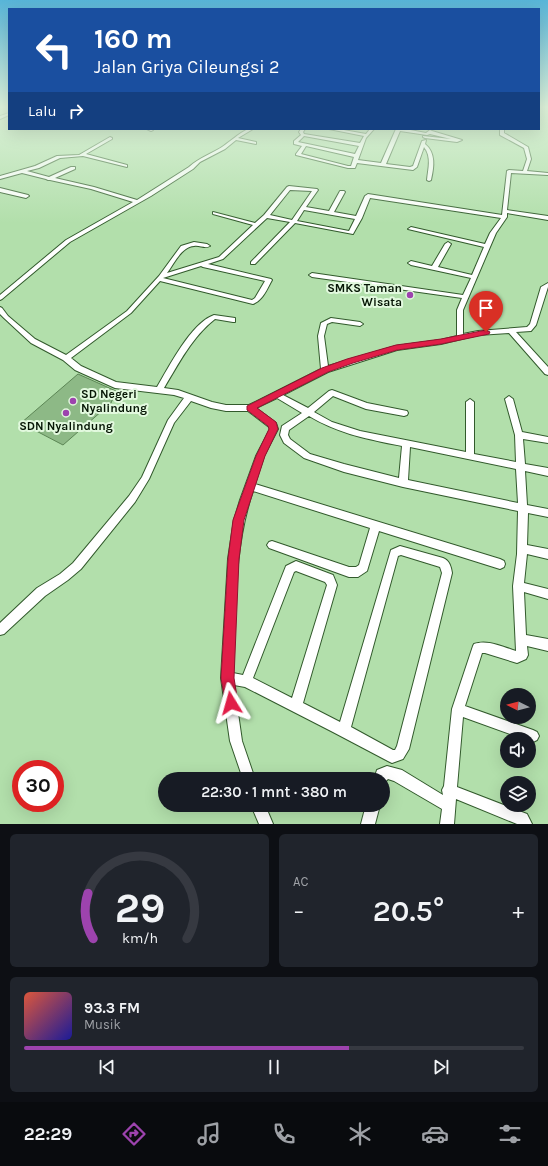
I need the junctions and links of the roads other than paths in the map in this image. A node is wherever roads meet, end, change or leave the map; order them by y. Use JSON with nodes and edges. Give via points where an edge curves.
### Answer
{"nodes":[{"id":1,"x":97,"y":146,"type":"edge"},
{"id":2,"x":225,"y":146,"type":"edge"},
{"id":3,"x":304,"y":146,"type":"edge"},
{"id":4,"x":310,"y":146,"type":"edge"},
{"id":5,"x":360,"y":146,"type":"edge"},
{"id":6,"x":391,"y":146,"type":"edge"},
{"id":7,"x":422,"y":146,"type":"edge"},
{"id":8,"x":426,"y":146,"type":"edge"},
{"id":9,"x":525,"y":146,"type":"edge"},
{"id":10,"x":83,"y":155,"type":"junction"},
{"id":11,"x":356,"y":159,"type":"junction"},
{"id":12,"x":383,"y":165,"type":"junction"},
{"id":13,"x":125,"y":166,"type":"dead end"},
{"id":14,"x":73,"y":168,"type":"dead end"},
{"id":15,"x":525,"y":171,"type":"junction"},
{"id":16,"x":23,"y":172,"type":"junction"},
{"id":17,"x":548,"y":174,"type":"edge"},
{"id":18,"x":0,"y":178,"type":"edge"},
{"id":19,"x":48,"y":179,"type":"junction"},
{"id":20,"x":429,"y":180,"type":"dead end"},
{"id":21,"x":0,"y":190,"type":"edge"},
{"id":22,"x":342,"y":192,"type":"dead end"},
{"id":23,"x":26,"y":196,"type":"dead end"},
{"id":24,"x":136,"y":201,"type":"junction"},
{"id":25,"x":302,"y":208,"type":"junction"},
{"id":26,"x":331,"y":213,"type":"junction"},
{"id":27,"x":215,"y":214,"type":"dead end"},
{"id":28,"x":504,"y":214,"type":"junction"},
{"id":29,"x":266,"y":216,"type":"junction"},
{"id":30,"x":359,"y":218,"type":"junction"},
{"id":31,"x":548,"y":218,"type":"edge"},
{"id":32,"x":292,"y":222,"type":"junction"},
{"id":33,"x":257,"y":225,"type":"junction"},
{"id":34,"x":411,"y":228,"type":"dead end"},
{"id":35,"x":351,"y":233,"type":"junction"},
{"id":36,"x":348,"y":241,"type":"dead end"},
{"id":37,"x":448,"y":244,"type":"dead end"},
{"id":38,"x":207,"y":246,"type":"dead end"},
{"id":39,"x":487,"y":246,"type":"junction"},
{"id":40,"x":253,"y":263,"type":"dead end"},
{"id":41,"x":411,"y":264,"type":"dead end"},
{"id":42,"x":202,"y":265,"type":"junction"},
{"id":43,"x":434,"y":268,"type":"junction"},
{"id":44,"x":312,"y":275,"type":"dead end"},
{"id":45,"x":474,"y":277,"type":"junction"},
{"id":46,"x":160,"y":278,"type":"junction"},
{"id":47,"x":548,"y":285,"type":"edge"},
{"id":48,"x":466,"y":297,"type":"junction"},
{"id":49,"x":0,"y":298,"type":"edge"},
{"id":50,"x":0,"y":308,"type":"edge"},
{"id":51,"x":233,"y":320,"type":"dead end"},
{"id":52,"x":360,"y":324,"type":"dead end"},
{"id":53,"x":511,"y":331,"type":"junction"},
{"id":54,"x":460,"y":338,"type":"junction"},
{"id":55,"x":66,"y":358,"type":"junction"},
{"id":56,"x":325,"y":370,"type":"junction"},
{"id":57,"x":548,"y":372,"type":"edge"},
{"id":58,"x":160,"y":389,"type":"junction"},
{"id":59,"x":276,"y":394,"type":"junction"},
{"id":60,"x":189,"y":398,"type":"junction"},
{"id":61,"x":509,"y":399,"type":"dead end"},
{"id":62,"x":470,"y":402,"type":"dead end"},
{"id":63,"x":250,"y":408,"type":"junction"},
{"id":64,"x":308,"y":413,"type":"junction"},
{"id":65,"x":404,"y":413,"type":"dead end"},
{"id":66,"x":519,"y":435,"type":"junction"},
{"id":67,"x":548,"y":440,"type":"edge"},
{"id":68,"x":406,"y":444,"type":"junction"},
{"id":69,"x":470,"y":457,"type":"junction"},
{"id":70,"x":520,"y":466,"type":"junction"},
{"id":71,"x":548,"y":472,"type":"edge"},
{"id":72,"x":403,"y":483,"type":"junction"},
{"id":73,"x":250,"y":486,"type":"junction"},
{"id":74,"x":523,"y":508,"type":"junction"},
{"id":75,"x":548,"y":513,"type":"edge"},
{"id":76,"x":376,"y":525,"type":"junction"},
{"id":77,"x":272,"y":545,"type":"dead end"},
{"id":78,"x":522,"y":549,"type":"junction"},
{"id":79,"x":548,"y":554,"type":"edge"},
{"id":80,"x":500,"y":564,"type":"dead end"},
{"id":81,"x":518,"y":586,"type":"junction"},
{"id":82,"x":548,"y":594,"type":"edge"},
{"id":83,"x":0,"y":630,"type":"edge"},
{"id":84,"x":521,"y":639,"type":"junction"},
{"id":85,"x":548,"y":645,"type":"edge"},
{"id":86,"x":227,"y":678,"type":"junction"},
{"id":87,"x":246,"y":681,"type":"junction"},
{"id":88,"x":296,"y":706,"type":"junction"},
{"id":89,"x":458,"y":709,"type":"junction"},
{"id":90,"x":344,"y":729,"type":"junction"},
{"id":91,"x":522,"y":732,"type":"edge"},
{"id":92,"x":247,"y":772,"type":"edge"},
{"id":93,"x":390,"y":773,"type":"edge"},
{"id":94,"x":449,"y":790,"type":"junction"},
{"id":95,"x":449,"y":806,"type":"junction"},
{"id":96,"x":261,"y":812,"type":"edge"},
{"id":97,"x":371,"y":812,"type":"edge"},
{"id":98,"x":266,"y":824,"type":"edge"},
{"id":99,"x":368,"y":824,"type":"edge"},
{"id":100,"x":447,"y":824,"type":"edge"},
{"id":101,"x":525,"y":824,"type":"edge"}],
"edges":[{"from":1,"to":10,"type":"street"},
{"from":2,"to":24,"type":"street"},
{"from":3,"to":11,"type":"street","via":[[298,154],[300,156],[351,168]]},
{"from":4,"to":11,"type":"street"},
{"from":5,"to":11,"type":"street"},
{"from":6,"to":12,"type":"street"},
{"from":7,"to":12,"type":"street","via":[[414,169]]},
{"from":8,"to":20,"type":"street","via":[[431,158]]},
{"from":9,"to":15,"type":"street","via":[[529,159]]},
{"from":10,"to":13,"type":"street"},
{"from":10,"to":16,"type":"street","via":[[59,157]]},
{"from":11,"to":12,"type":"street"},
{"from":14,"to":19,"type":"street"},
{"from":15,"to":17,"type":"street"},
{"from":15,"to":28,"type":"street","via":[[509,171]]},
{"from":16,"to":18,"type":"street"},
{"from":16,"to":19,"type":"street"},
{"from":19,"to":24,"type":"street"},
{"from":21,"to":23,"type":"street"},
{"from":22,"to":26,"type":"street"},
{"from":24,"to":49,"type":"street","via":[[68,241]]},
{"from":25,"to":26,"type":"street"},
{"from":25,"to":29,"type":"street","via":[[315,190],[290,187]]},
{"from":25,"to":32,"type":"street"},
{"from":26,"to":30,"type":"street"},
{"from":27,"to":33,"type":"street"},
{"from":28,"to":30,"type":"street","via":[[368,196]]},
{"from":28,"to":31,"type":"street"},
{"from":28,"to":39,"type":"street"},
{"from":29,"to":32,"type":"street"},
{"from":29,"to":33,"type":"street"},
{"from":30,"to":35,"type":"street"},
{"from":32,"to":35,"type":"street"},
{"from":32,"to":40,"type":"street"},
{"from":33,"to":42,"type":"street","via":[[221,258]]},
{"from":34,"to":39,"type":"street"},
{"from":35,"to":36,"type":"street"},
{"from":37,"to":43,"type":"street"},
{"from":38,"to":46,"type":"street","via":[[194,244],[183,248]]},
{"from":39,"to":45,"type":"street"},
{"from":41,"to":43,"type":"street"},
{"from":42,"to":46,"type":"street"},
{"from":42,"to":46,"type":"street","via":[[269,280],[258,299],[253,302]]},
{"from":43,"to":45,"type":"street"},
{"from":44,"to":48,"type":"street"},
{"from":45,"to":48,"type":"street"},
{"from":46,"to":55,"type":"street","via":[[129,312]]},
{"from":47,"to":53,"type":"street","via":[[544,287],[533,325],[529,329]]},
{"from":48,"to":54,"type":"street","via":[[460,310]]},
{"from":50,"to":55,"type":"street","via":[[6,317],[33,340]]},
{"from":51,"to":58,"type":"street","via":[[214,317],[198,330],[185,346]]},
{"from":52,"to":56,"type":"street","via":[[331,320],[324,323],[321,336]]},
{"from":53,"to":54,"type":"street","via":[[478,333]]},
{"from":53,"to":57,"type":"street"},
{"from":54,"to":56,"type":"street","via":[[396,348]]},
{"from":55,"to":58,"type":"street","via":[[78,368],[115,385]]},
{"from":56,"to":59,"type":"street"},
{"from":58,"to":60,"type":"street"},
{"from":59,"to":63,"type":"street"},
{"from":59,"to":64,"type":"street"},
{"from":60,"to":63,"type":"street","via":[[226,408]]},
{"from":60,"to":83,"type":"street","via":[[171,422],[145,479],[132,499],[77,566],[40,592]]},
{"from":61,"to":66,"type":"street"},
{"from":62,"to":69,"type":"street"},
{"from":63,"to":73,"type":"street","via":[[273,425],[274,429],[260,456]]},
{"from":64,"to":65,"type":"street","via":[[332,393],[366,406]]},
{"from":64,"to":68,"type":"street","via":[[329,424],[360,434]]},
{"from":64,"to":72,"type":"street","via":[[285,428],[284,434],[287,441],[307,456]]},
{"from":66,"to":67,"type":"street"},
{"from":66,"to":70,"type":"street"},
{"from":68,"to":69,"type":"street"},
{"from":68,"to":72,"type":"street"},
{"from":69,"to":70,"type":"street"},
{"from":70,"to":71,"type":"street"},
{"from":70,"to":74,"type":"street"},
{"from":72,"to":74,"type":"street"},
{"from":73,"to":76,"type":"street"},
{"from":73,"to":86,"type":"street","via":[[239,520],[233,559]]},
{"from":74,"to":75,"type":"street"},
{"from":74,"to":78,"type":"street"},
{"from":76,"to":77,"type":"street","via":[[363,568],[358,572],[349,572]]},
{"from":76,"to":80,"type":"street"},
{"from":78,"to":79,"type":"street"},
{"from":78,"to":81,"type":"street"},
{"from":81,"to":82,"type":"street"},
{"from":81,"to":84,"type":"street"},
{"from":84,"to":85,"type":"street"},
{"from":84,"to":89,"type":"street","via":[[520,657],[485,646],[478,648]]},
{"from":86,"to":87,"type":"street"},
{"from":86,"to":92,"type":"street","via":[[236,741]]},
{"from":87,"to":88,"type":"street"},
{"from":87,"to":88,"type":"street","via":[[290,569],[296,566],[329,578],[332,585]]},
{"from":88,"to":90,"type":"street"},
{"from":89,"to":91,"type":"street"},
{"from":89,"to":94,"type":"street"},
{"from":90,"to":90,"type":"street","via":[[392,757],[399,755],[403,748],[447,572],[443,563],[400,550],[394,553]]},
{"from":93,"to":95,"type":"street"},
{"from":94,"to":95,"type":"street"},
{"from":94,"to":101,"type":"street","via":[[522,819]]},
{"from":95,"to":100,"type":"street"},
{"from":96,"to":98,"type":"street"},
{"from":97,"to":99,"type":"street"}]}
